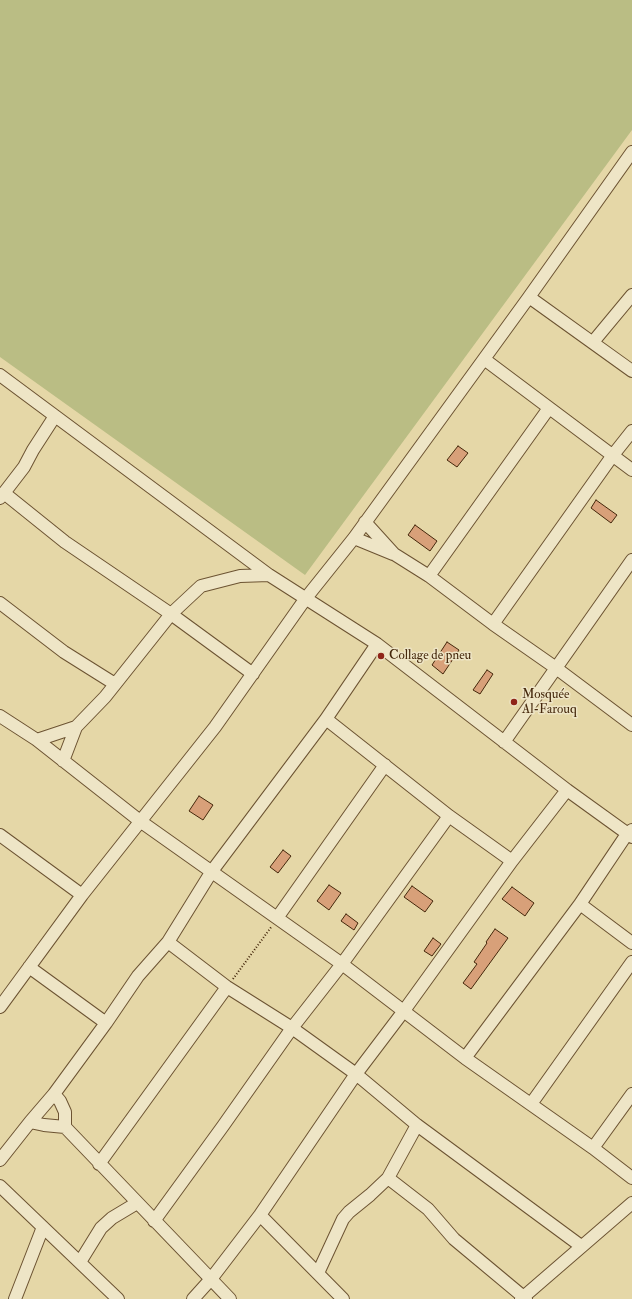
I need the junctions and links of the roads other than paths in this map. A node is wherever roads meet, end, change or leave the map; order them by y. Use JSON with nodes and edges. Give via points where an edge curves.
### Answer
{"nodes":[{"id":1,"x":632,"y":152,"type":"edge"},
{"id":2,"x":632,"y":295,"type":"edge"},
{"id":3,"x":529,"y":297,"type":"junction"},
{"id":4,"x":593,"y":342,"type":"junction"},
{"id":5,"x":484,"y":359,"type":"junction"},
{"id":6,"x":632,"y":371,"type":"edge"},
{"id":7,"x":0,"y":375,"type":"edge"},
{"id":8,"x":549,"y":408,"type":"junction"},
{"id":9,"x":55,"y":416,"type":"junction"},
{"id":10,"x":632,"y":431,"type":"edge"},
{"id":11,"x":612,"y":455,"type":"junction"},
{"id":12,"x":632,"y":470,"type":"edge"},
{"id":13,"x":2,"y":495,"type":"edge"},
{"id":14,"x":365,"y":522,"type":"junction"},
{"id":15,"x":354,"y":538,"type":"junction"},
{"id":16,"x":394,"y":554,"type":"junction"},
{"id":17,"x":632,"y":560,"type":"edge"},
{"id":18,"x":269,"y":576,"type":"junction"},
{"id":19,"x":429,"y":576,"type":"junction"},
{"id":20,"x":306,"y":598,"type":"junction"},
{"id":21,"x":0,"y":603,"type":"edge"},
{"id":22,"x":171,"y":614,"type":"junction"},
{"id":23,"x":493,"y":624,"type":"junction"},
{"id":24,"x":377,"y":644,"type":"junction"},
{"id":25,"x":556,"y":668,"type":"junction"},
{"id":26,"x":253,"y":674,"type":"junction"},
{"id":27,"x":115,"y":684,"type":"junction"},
{"id":28,"x":0,"y":716,"type":"edge"},
{"id":29,"x":326,"y":719,"type":"junction"},
{"id":30,"x":632,"y":725,"type":"edge"},
{"id":31,"x":76,"y":727,"type":"junction"},
{"id":32,"x":37,"y":740,"type":"junction"},
{"id":33,"x":504,"y":742,"type":"junction"},
{"id":34,"x":63,"y":761,"type":"junction"},
{"id":35,"x":384,"y":765,"type":"junction"},
{"id":36,"x":567,"y":790,"type":"junction"},
{"id":37,"x":449,"y":816,"type":"junction"},
{"id":38,"x":140,"y":821,"type":"junction"},
{"id":39,"x":630,"y":834,"type":"edge"},
{"id":40,"x":0,"y":835,"type":"edge"},
{"id":41,"x":512,"y":861,"type":"junction"},
{"id":42,"x":212,"y":871,"type":"junction"},
{"id":43,"x":82,"y":895,"type":"junction"},
{"id":44,"x":580,"y":904,"type":"junction"},
{"id":45,"x":277,"y":918,"type":"junction"},
{"id":46,"x":168,"y":942,"type":"junction"},
{"id":47,"x":632,"y":943,"type":"edge"},
{"id":48,"x":632,"y":962,"type":"edge"},
{"id":49,"x":342,"y":964,"type":"junction"},
{"id":50,"x":29,"y":967,"type":"junction"},
{"id":51,"x":228,"y":987,"type":"junction"},
{"id":52,"x":0,"y":1007,"type":"edge"},
{"id":53,"x":403,"y":1012,"type":"junction"},
{"id":54,"x":106,"y":1023,"type":"junction"},
{"id":55,"x":292,"y":1028,"type":"junction"},
{"id":56,"x":465,"y":1058,"type":"junction"},
{"id":57,"x":356,"y":1074,"type":"junction"},
{"id":58,"x":54,"y":1094,"type":"junction"},
{"id":59,"x":632,"y":1094,"type":"edge"},
{"id":60,"x":530,"y":1104,"type":"junction"},
{"id":61,"x":30,"y":1122,"type":"junction"},
{"id":62,"x":417,"y":1125,"type":"junction"},
{"id":63,"x":65,"y":1127,"type":"junction"},
{"id":64,"x":593,"y":1148,"type":"junction"},
{"id":65,"x":0,"y":1160,"type":"edge"},
{"id":66,"x":99,"y":1164,"type":"junction"},
{"id":67,"x":388,"y":1178,"type":"junction"},
{"id":68,"x":632,"y":1178,"type":"edge"},
{"id":69,"x":0,"y":1186,"type":"edge"},
{"id":70,"x":632,"y":1203,"type":"edge"},
{"id":71,"x":137,"y":1204,"type":"junction"},
{"id":72,"x":260,"y":1215,"type":"junction"},
{"id":73,"x":154,"y":1221,"type":"junction"},
{"id":74,"x":43,"y":1227,"type":"junction"},
{"id":75,"x":581,"y":1246,"type":"junction"},
{"id":76,"x":80,"y":1262,"type":"junction"},
{"id":77,"x":318,"y":1273,"type":"junction"},
{"id":78,"x":211,"y":1279,"type":"junction"},
{"id":79,"x":523,"y":1298,"type":"edge"},
{"id":80,"x":16,"y":1299,"type":"edge"},
{"id":81,"x":118,"y":1299,"type":"edge"},
{"id":82,"x":193,"y":1299,"type":"edge"},
{"id":83,"x":230,"y":1299,"type":"edge"},
{"id":84,"x":343,"y":1299,"type":"edge"}],
"edges":[{"from":1,"to":3,"type":"street"},
{"from":2,"to":4,"type":"street"},
{"from":3,"to":4,"type":"street"},
{"from":3,"to":5,"type":"street"},
{"from":4,"to":6,"type":"street"},
{"from":5,"to":8,"type":"street"},
{"from":5,"to":14,"type":"street"},
{"from":7,"to":9,"type":"street"},
{"from":8,"to":11,"type":"street"},
{"from":8,"to":19,"type":"street"},
{"from":9,"to":13,"type":"street","via":[[24,467]]},
{"from":9,"to":18,"type":"street"},
{"from":10,"to":11,"type":"street"},
{"from":11,"to":12,"type":"street"},
{"from":11,"to":23,"type":"street"},
{"from":13,"to":22,"type":"street","via":[[65,542]]},
{"from":14,"to":15,"type":"street"},
{"from":14,"to":16,"type":"street"},
{"from":15,"to":16,"type":"street"},
{"from":15,"to":20,"type":"street"},
{"from":16,"to":19,"type":"street"},
{"from":17,"to":25,"type":"street"},
{"from":18,"to":20,"type":"street"},
{"from":18,"to":22,"type":"street","via":[[240,576],[201,586]]},
{"from":19,"to":23,"type":"street"},
{"from":20,"to":24,"type":"street"},
{"from":20,"to":26,"type":"street"},
{"from":21,"to":27,"type":"street","via":[[64,652]]},
{"from":22,"to":26,"type":"street"},
{"from":22,"to":27,"type":"street"},
{"from":23,"to":25,"type":"street"},
{"from":24,"to":29,"type":"street"},
{"from":24,"to":33,"type":"street"},
{"from":25,"to":30,"type":"street"},
{"from":25,"to":33,"type":"street"},
{"from":26,"to":38,"type":"street","via":[[215,727]]},
{"from":27,"to":31,"type":"street"},
{"from":28,"to":32,"type":"street"},
{"from":29,"to":35,"type":"street"},
{"from":29,"to":42,"type":"street"},
{"from":31,"to":32,"type":"street"},
{"from":31,"to":34,"type":"street"},
{"from":32,"to":34,"type":"street"},
{"from":33,"to":36,"type":"street"},
{"from":34,"to":38,"type":"street"},
{"from":35,"to":37,"type":"street"},
{"from":35,"to":45,"type":"street"},
{"from":36,"to":39,"type":"street"},
{"from":36,"to":41,"type":"street"},
{"from":37,"to":41,"type":"street"},
{"from":37,"to":49,"type":"street"},
{"from":38,"to":42,"type":"street"},
{"from":38,"to":43,"type":"street"},
{"from":39,"to":44,"type":"street"},
{"from":40,"to":43,"type":"street"},
{"from":41,"to":53,"type":"street"},
{"from":42,"to":45,"type":"street"},
{"from":42,"to":46,"type":"street"},
{"from":43,"to":50,"type":"street"},
{"from":44,"to":47,"type":"street"},
{"from":44,"to":56,"type":"street"},
{"from":45,"to":49,"type":"street"},
{"from":46,"to":51,"type":"street"},
{"from":46,"to":54,"type":"street","via":[[138,976]]},
{"from":48,"to":60,"type":"street"},
{"from":49,"to":53,"type":"street"},
{"from":49,"to":55,"type":"street"},
{"from":50,"to":52,"type":"street"},
{"from":50,"to":54,"type":"street"},
{"from":51,"to":55,"type":"street"},
{"from":51,"to":66,"type":"street"},
{"from":53,"to":56,"type":"street"},
{"from":53,"to":57,"type":"street"},
{"from":54,"to":58,"type":"street"},
{"from":55,"to":57,"type":"street"},
{"from":55,"to":73,"type":"street"},
{"from":56,"to":60,"type":"street"},
{"from":57,"to":62,"type":"street"},
{"from":57,"to":72,"type":"street"},
{"from":58,"to":61,"type":"street"},
{"from":58,"to":63,"type":"street","via":[[65,1112]]},
{"from":59,"to":64,"type":"street"},
{"from":60,"to":64,"type":"street"},
{"from":61,"to":63,"type":"street"},
{"from":61,"to":65,"type":"street"},
{"from":62,"to":67,"type":"street"},
{"from":62,"to":75,"type":"street"},
{"from":63,"to":66,"type":"street"},
{"from":64,"to":68,"type":"street"},
{"from":66,"to":71,"type":"street"},
{"from":67,"to":77,"type":"street","via":[[343,1219]]},
{"from":67,"to":79,"type":"street","via":[[428,1209],[454,1239]]},
{"from":69,"to":74,"type":"street"},
{"from":70,"to":75,"type":"street"},
{"from":71,"to":73,"type":"street"},
{"from":71,"to":76,"type":"street","via":[[112,1218],[101,1228]]},
{"from":72,"to":77,"type":"street"},
{"from":72,"to":78,"type":"street"},
{"from":73,"to":78,"type":"street"},
{"from":74,"to":76,"type":"street"},
{"from":74,"to":80,"type":"street"},
{"from":75,"to":79,"type":"street"},
{"from":76,"to":81,"type":"street"},
{"from":77,"to":84,"type":"street"},
{"from":78,"to":82,"type":"street"},
{"from":78,"to":83,"type":"street"}]}
